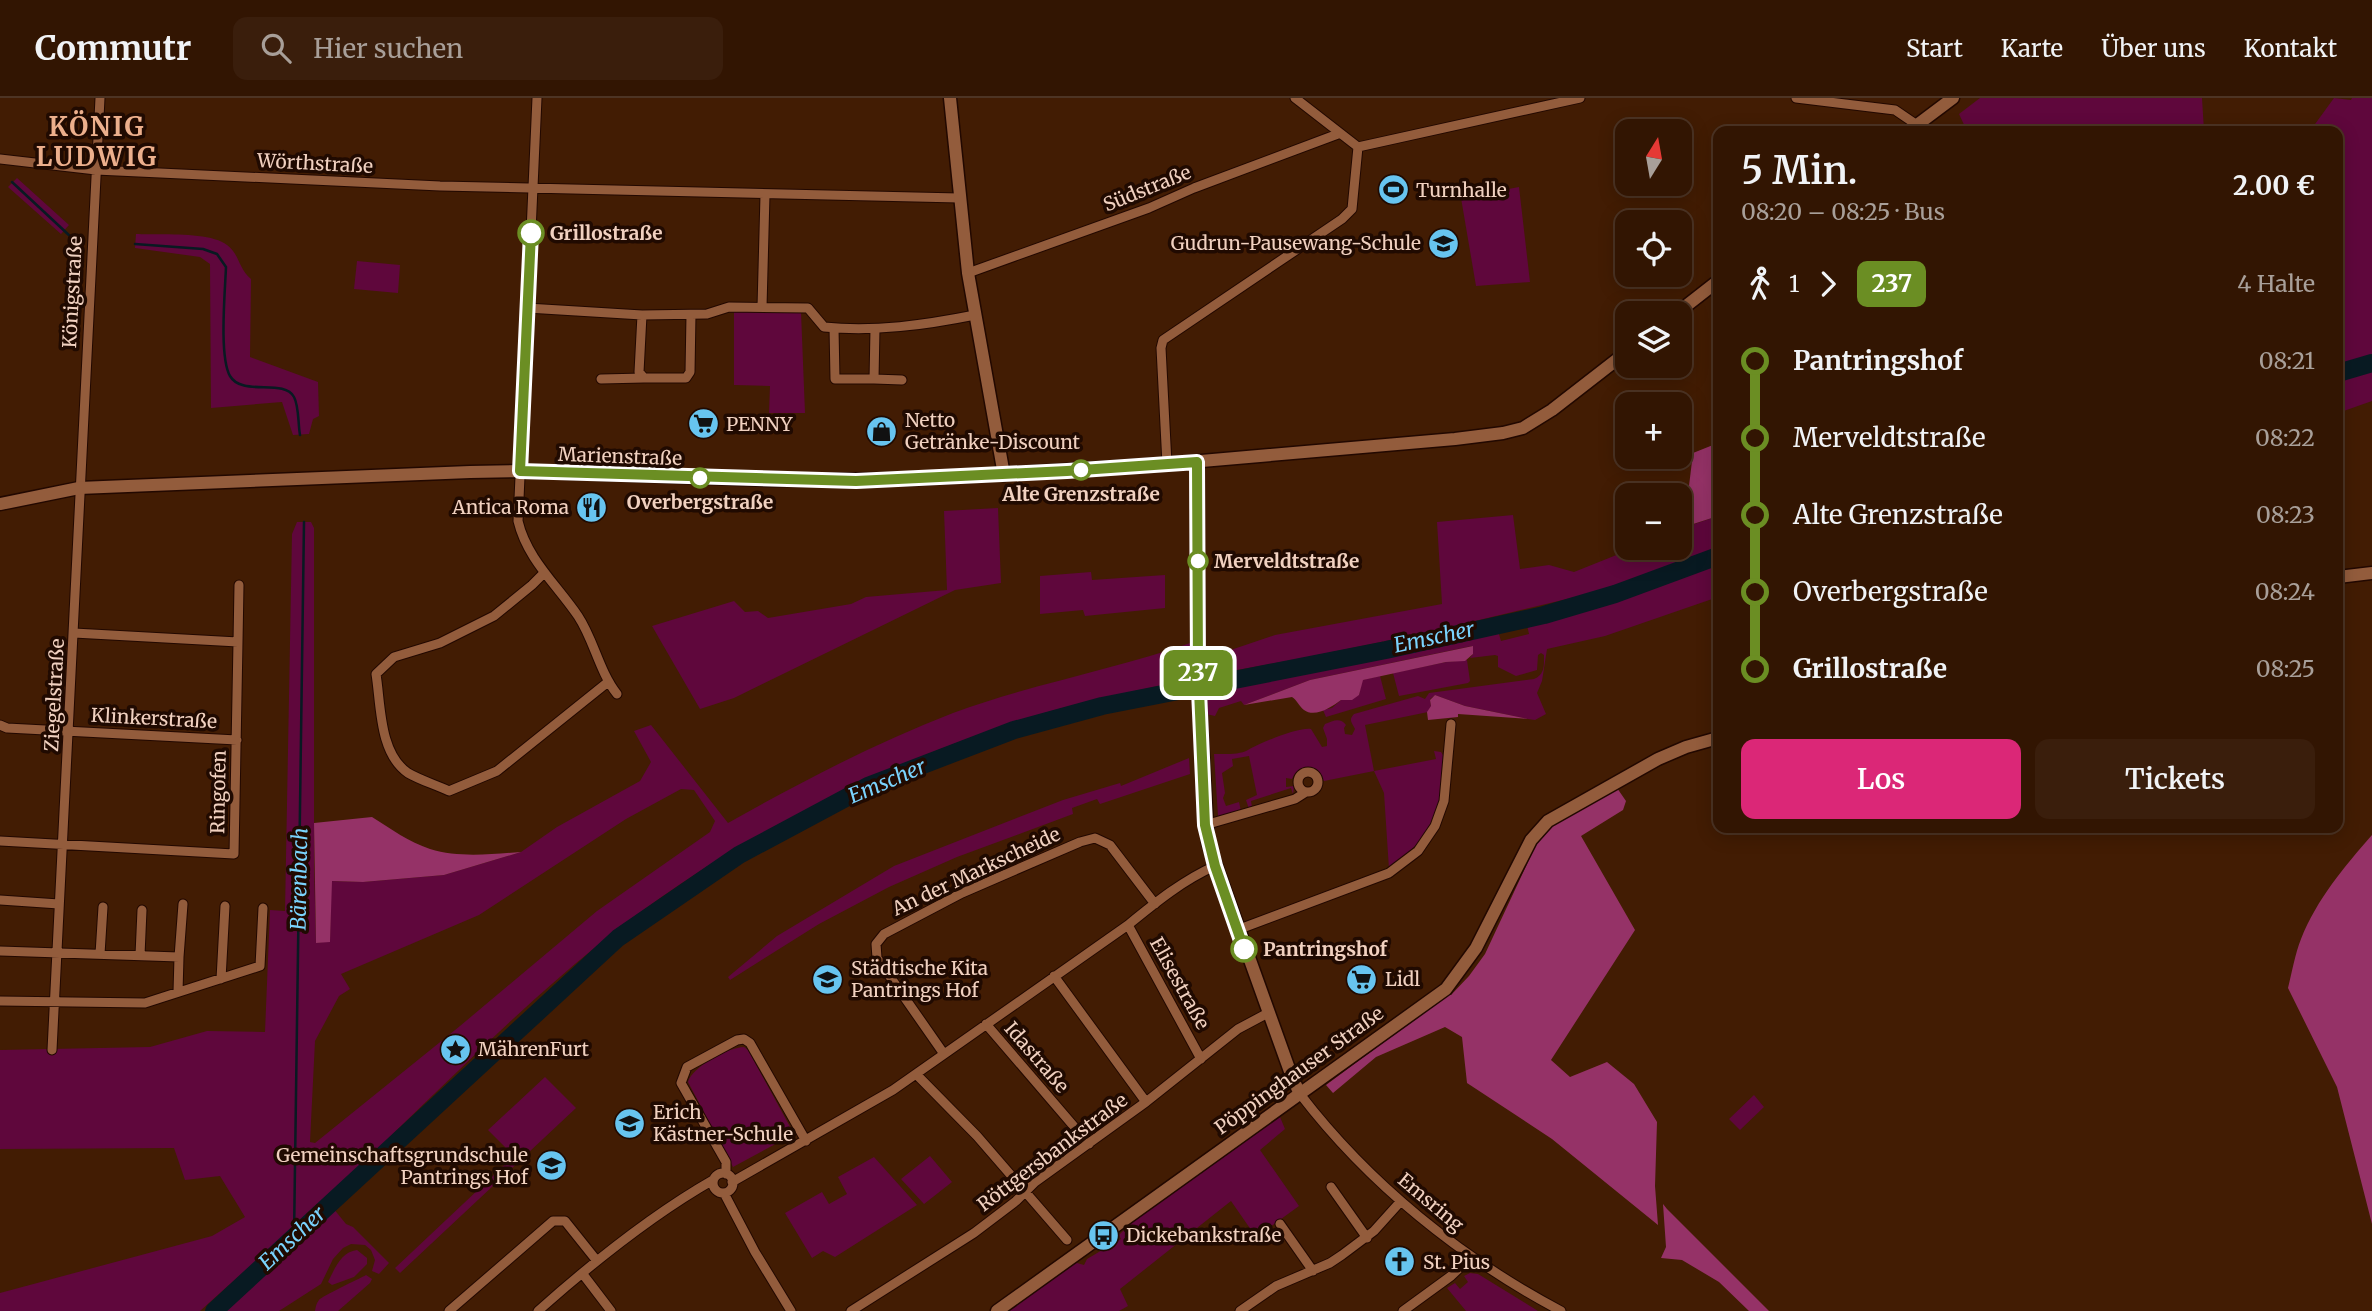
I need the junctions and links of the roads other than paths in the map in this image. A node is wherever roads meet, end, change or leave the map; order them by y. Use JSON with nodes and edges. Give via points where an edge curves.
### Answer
{"nodes":[{"id":1,"x":100,"y":98,"type":"edge"},
{"id":2,"x":537,"y":98,"type":"edge"},
{"id":3,"x":950,"y":98,"type":"edge"},
{"id":4,"x":1295,"y":98,"type":"edge"},
{"id":5,"x":1580,"y":98,"type":"edge"},
{"id":6,"x":1796,"y":98,"type":"edge"},
{"id":7,"x":1953,"y":98,"type":"edge"},
{"id":8,"x":1911,"y":126,"type":"edge"},
{"id":9,"x":1916,"y":126,"type":"edge"},
{"id":10,"x":1338,"y":134,"type":"junction"},
{"id":11,"x":1358,"y":147,"type":"junction"},
{"id":12,"x":0,"y":159,"type":"edge"},
{"id":13,"x":96,"y":170,"type":"junction"},
{"id":14,"x":533,"y":189,"type":"junction"},
{"id":15,"x":765,"y":195,"type":"junction"},
{"id":16,"x":959,"y":198,"type":"junction"},
{"id":17,"x":968,"y":273,"type":"junction"},
{"id":18,"x":1713,"y":285,"type":"edge"},
{"id":19,"x":1692,"y":301,"type":"edge"},
{"id":20,"x":762,"y":307,"type":"junction"},
{"id":21,"x":527,"y":308,"type":"junction"},
{"id":22,"x":642,"y":315,"type":"junction"},
{"id":23,"x":691,"y":315,"type":"junction"},
{"id":24,"x":975,"y":315,"type":"junction"},
{"id":25,"x":834,"y":328,"type":"junction"},
{"id":26,"x":875,"y":329,"type":"junction"},
{"id":27,"x":1615,"y":362,"type":"edge"},
{"id":28,"x":601,"y":379,"type":"dead end"},
{"id":29,"x":644,"y":379,"type":"junction"},
{"id":30,"x":874,"y":379,"type":"junction"},
{"id":31,"x":902,"y":380,"type":"dead end"},
{"id":32,"x":1197,"y":462,"type":"junction"},
{"id":33,"x":1167,"y":464,"type":"junction"},
{"id":34,"x":520,"y":471,"type":"junction"},
{"id":35,"x":1004,"y":475,"type":"junction"},
{"id":36,"x":79,"y":488,"type":"junction"},
{"id":37,"x":0,"y":504,"type":"edge"},
{"id":38,"x":544,"y":573,"type":"junction"},
{"id":39,"x":2372,"y":573,"type":"edge"},
{"id":40,"x":2343,"y":576,"type":"edge"},
{"id":41,"x":239,"y":585,"type":"dead end"},
{"id":42,"x":75,"y":633,"type":"junction"},
{"id":43,"x":238,"y":642,"type":"junction"},
{"id":44,"x":608,"y":682,"type":"junction"},
{"id":45,"x":617,"y":694,"type":"dead end"},
{"id":46,"x":1451,"y":724,"type":"dead end"},
{"id":47,"x":0,"y":725,"type":"edge"},
{"id":48,"x":70,"y":730,"type":"junction"},
{"id":49,"x":1713,"y":739,"type":"edge"},
{"id":50,"x":237,"y":740,"type":"junction"},
{"id":51,"x":1306,"y":792,"type":"dead end"},
{"id":52,"x":1205,"y":825,"type":"junction"},
{"id":53,"x":0,"y":841,"type":"edge"},
{"id":54,"x":62,"y":845,"type":"junction"},
{"id":55,"x":1215,"y":866,"type":"junction"},
{"id":56,"x":0,"y":900,"type":"edge"},
{"id":57,"x":59,"y":904,"type":"junction"},
{"id":58,"x":183,"y":904,"type":"dead end"},
{"id":59,"x":1155,"y":904,"type":"junction"},
{"id":60,"x":225,"y":906,"type":"dead end"},
{"id":61,"x":103,"y":907,"type":"dead end"},
{"id":62,"x":263,"y":908,"type":"dead end"},
{"id":63,"x":142,"y":910,"type":"dead end"},
{"id":64,"x":1128,"y":925,"type":"junction"},
{"id":65,"x":1237,"y":930,"type":"junction"},
{"id":66,"x":0,"y":951,"type":"edge"},
{"id":67,"x":56,"y":953,"type":"junction"},
{"id":68,"x":100,"y":954,"type":"junction"},
{"id":69,"x":140,"y":955,"type":"junction"},
{"id":70,"x":179,"y":957,"type":"junction"},
{"id":71,"x":1054,"y":976,"type":"junction"},
{"id":72,"x":221,"y":979,"type":"junction"},
{"id":73,"x":178,"y":992,"type":"junction"},
{"id":74,"x":0,"y":1001,"type":"edge"},
{"id":75,"x":54,"y":1002,"type":"junction"},
{"id":76,"x":1268,"y":1013,"type":"junction"},
{"id":77,"x":986,"y":1024,"type":"junction"},
{"id":78,"x":52,"y":1049,"type":"dead end"},
{"id":79,"x":944,"y":1054,"type":"junction"},
{"id":80,"x":1201,"y":1059,"type":"junction"},
{"id":81,"x":916,"y":1074,"type":"junction"},
{"id":82,"x":1300,"y":1094,"type":"junction"},
{"id":83,"x":1146,"y":1102,"type":"junction"},
{"id":84,"x":806,"y":1141,"type":"junction"},
{"id":85,"x":1089,"y":1144,"type":"junction"},
{"id":86,"x":729,"y":1178,"type":"junction"},
{"id":87,"x":713,"y":1180,"type":"junction"},
{"id":88,"x":1331,"y":1188,"type":"dead end"},
{"id":89,"x":1026,"y":1190,"type":"junction"},
{"id":90,"x":724,"y":1193,"type":"junction"},
{"id":91,"x":1401,"y":1201,"type":"junction"},
{"id":92,"x":1280,"y":1224,"type":"dead end"},
{"id":93,"x":1367,"y":1238,"type":"junction"},
{"id":94,"x":1067,"y":1240,"type":"dead end"},
{"id":95,"x":1471,"y":1257,"type":"junction"},
{"id":96,"x":597,"y":1261,"type":"junction"},
{"id":97,"x":1313,"y":1271,"type":"junction"},
{"id":98,"x":582,"y":1273,"type":"junction"},
{"id":99,"x":449,"y":1311,"type":"edge"},
{"id":100,"x":538,"y":1311,"type":"edge"},
{"id":101,"x":611,"y":1311,"type":"edge"},
{"id":102,"x":791,"y":1311,"type":"edge"},
{"id":103,"x":851,"y":1311,"type":"edge"},
{"id":104,"x":997,"y":1311,"type":"edge"},
{"id":105,"x":1240,"y":1311,"type":"edge"},
{"id":106,"x":1402,"y":1311,"type":"edge"},
{"id":107,"x":1561,"y":1311,"type":"edge"}],
"edges":[{"from":1,"to":13,"type":"street","name":"Königstraße"},
{"from":2,"to":14,"type":"street"},
{"from":3,"to":16,"type":"main road"},
{"from":4,"to":10,"type":"street"},
{"from":5,"to":11,"type":"street"},
{"from":6,"to":8,"type":"street","via":[[1895,110]]},
{"from":7,"to":9,"type":"main road"},
{"from":10,"to":11,"type":"street"},
{"from":10,"to":17,"type":"street","name":"Südstraße"},
{"from":11,"to":33,"type":"street","via":[[1352,209],[1342,219],[1163,340]]},
{"from":12,"to":13,"type":"street","name":"Wörthstraße"},
{"from":13,"to":14,"type":"street","name":"Wörthstraße"},
{"from":13,"to":36,"type":"street","name":"Königstraße"},
{"from":14,"to":15,"type":"street"},
{"from":14,"to":21,"type":"street"},
{"from":15,"to":16,"type":"street"},
{"from":15,"to":20,"type":"street"},
{"from":16,"to":17,"type":"main road"},
{"from":17,"to":24,"type":"main road"},
{"from":18,"to":19,"type":"main road"},
{"from":20,"to":23,"type":"street","via":[[729,307]]},
{"from":20,"to":25,"type":"street","via":[[808,308],[824,327]]},
{"from":21,"to":22,"type":"street"},
{"from":21,"to":34,"type":"street"},
{"from":22,"to":23,"type":"street"},
{"from":22,"to":29,"type":"street","via":[[639,372]]},
{"from":23,"to":29,"type":"street","via":[[691,372],[686,379]]},
{"from":24,"to":26,"type":"street"},
{"from":24,"to":35,"type":"main road"},
{"from":25,"to":26,"type":"street"},
{"from":25,"to":30,"type":"street","via":[[835,379]]},
{"from":26,"to":30,"type":"street"},
{"from":27,"to":32,"type":"main road","via":[[1552,410],[1523,428],[1503,433]]},
{"from":28,"to":29,"type":"street"},
{"from":30,"to":31,"type":"street"},
{"from":32,"to":33,"type":"main road","name":"Marienstraße"},
{"from":32,"to":52,"type":"main road","via":[[1198,668]]},
{"from":33,"to":35,"type":"main road","name":"Marienstraße"},
{"from":34,"to":35,"type":"main road","name":"Marienstraße","via":[[856,481]]},
{"from":34,"to":36,"type":"main road","name":"Marienstraße"},
{"from":34,"to":38,"type":"street","via":[[517,521]]},
{"from":36,"to":37,"type":"main road","name":"Marienstraße"},
{"from":36,"to":42,"type":"street","name":"Ziegelstraße"},
{"from":38,"to":44,"type":"street","via":[[579,618]]},
{"from":38,"to":44,"type":"street","via":[[494,616],[440,643],[394,657],[376,674],[386,743],[395,759],[408,772],[449,790],[497,771]]},
{"from":39,"to":40,"type":"main road"},
{"from":41,"to":43,"type":"street","name":"Ringofen"},
{"from":42,"to":43,"type":"street"},
{"from":42,"to":48,"type":"street","name":"Ziegelstraße"},
{"from":43,"to":50,"type":"street","name":"Ringofen"},
{"from":44,"to":45,"type":"street"},
{"from":46,"to":65,"type":"street","via":[[1444,801],[1436,826],[1418,851],[1389,873]]},
{"from":47,"to":48,"type":"street","name":"Klinkerstraße"},
{"from":48,"to":50,"type":"street","name":"Klinkerstraße"},
{"from":48,"to":54,"type":"street","name":"Ziegelstraße"},
{"from":49,"to":82,"type":"main road","name":"Pöppinghauser Straße","via":[[1658,759],[1548,821],[1531,840],[1476,948],[1446,989]]},
{"from":50,"to":54,"type":"street","name":"Ringofen","via":[[234,854]]},
{"from":51,"to":52,"type":"street"},
{"from":52,"to":55,"type":"main road"},
{"from":53,"to":54,"type":"street"},
{"from":54,"to":57,"type":"street","name":"Ziegelstraße"},
{"from":55,"to":59,"type":"street"},
{"from":55,"to":65,"type":"main road"},
{"from":56,"to":57,"type":"street"},
{"from":57,"to":67,"type":"street","name":"Ziegelstraße"},
{"from":58,"to":70,"type":"street"},
{"from":59,"to":64,"type":"street"},
{"from":59,"to":79,"type":"street","name":"An der Markscheide","via":[[1110,845],[1095,838],[994,878],[884,934],[876,944],[877,958]]},
{"from":60,"to":72,"type":"street"},
{"from":61,"to":68,"type":"street"},
{"from":62,"to":72,"type":"street","via":[[260,966]]},
{"from":63,"to":69,"type":"street"},
{"from":64,"to":71,"type":"street"},
{"from":64,"to":80,"type":"street","name":"Elisestraße"},
{"from":65,"to":76,"type":"main road"},
{"from":66,"to":67,"type":"street"},
{"from":67,"to":68,"type":"street"},
{"from":67,"to":75,"type":"street","name":"Ziegelstraße"},
{"from":68,"to":69,"type":"street"},
{"from":69,"to":70,"type":"street"},
{"from":70,"to":73,"type":"street"},
{"from":71,"to":77,"type":"street"},
{"from":71,"to":83,"type":"street"},
{"from":72,"to":73,"type":"street"},
{"from":73,"to":75,"type":"street","via":[[145,1003]]},
{"from":74,"to":75,"type":"street"},
{"from":75,"to":78,"type":"street","name":"Ziegelstraße"},
{"from":76,"to":80,"type":"street","name":"Röttgersbankstraße","via":[[1238,1029]]},
{"from":76,"to":82,"type":"main road"},
{"from":77,"to":79,"type":"street"},
{"from":77,"to":85,"type":"street","name":"Idastraße"},
{"from":79,"to":81,"type":"street"},
{"from":80,"to":83,"type":"street","name":"Röttgersbankstraße"},
{"from":81,"to":84,"type":"street"},
{"from":81,"to":89,"type":"street"},
{"from":82,"to":91,"type":"street","name":"Emsring"},
{"from":82,"to":104,"type":"main road","name":"Pöppinghauser Straße"},
{"from":83,"to":85,"type":"street","name":"Röttgersbankstraße"},
{"from":84,"to":86,"type":"street"},
{"from":84,"to":86,"type":"street","via":[[750,1043],[737,1040],[687,1067],[681,1083],[726,1163]]},
{"from":85,"to":89,"type":"street","name":"Röttgersbankstraße"},
{"from":86,"to":87,"type":"street","via":[[720,1174]]},
{"from":86,"to":90,"type":"street","via":[[731,1189]]},
{"from":87,"to":90,"type":"street","via":[[715,1190]]},
{"from":87,"to":96,"type":"street"},
{"from":88,"to":93,"type":"street"},
{"from":89,"to":94,"type":"street"},
{"from":89,"to":103,"type":"street","name":"Röttgersbankstraße","via":[[974,1233]]},
{"from":90,"to":102,"type":"street"},
{"from":91,"to":93,"type":"street"},
{"from":91,"to":95,"type":"street","name":"Emsring"},
{"from":92,"to":97,"type":"street"},
{"from":93,"to":97,"type":"street"},
{"from":95,"to":106,"type":"street"},
{"from":95,"to":107,"type":"street","name":"Emsring"},
{"from":96,"to":98,"type":"street"},
{"from":96,"to":99,"type":"street","via":[[571,1226],[554,1221]]},
{"from":97,"to":105,"type":"street","via":[[1284,1282]]},
{"from":98,"to":100,"type":"street"},
{"from":98,"to":101,"type":"street"}]}
